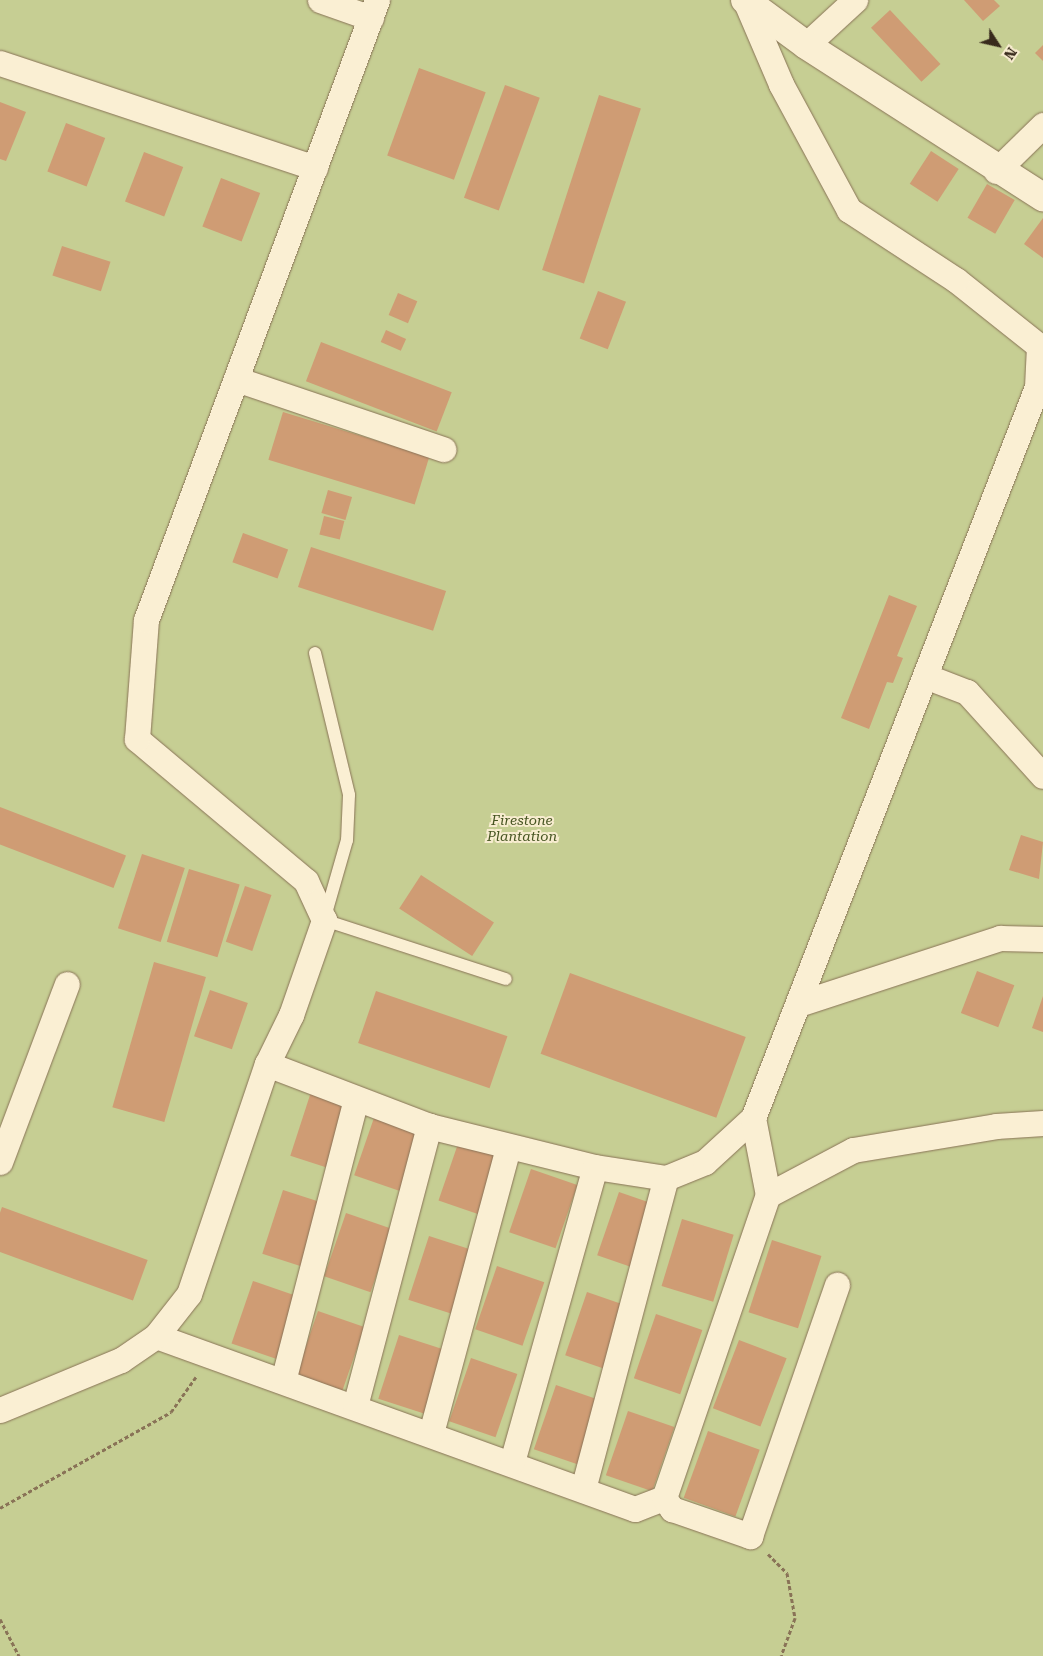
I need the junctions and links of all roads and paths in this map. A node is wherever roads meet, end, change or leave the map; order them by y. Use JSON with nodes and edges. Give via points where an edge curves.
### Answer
{"nodes":[{"id":1,"x":320,"y":0,"type":"edge"},
{"id":2,"x":745,"y":0,"type":"edge"},
{"id":3,"x":855,"y":0,"type":"edge"},
{"id":4,"x":374,"y":9,"type":"edge"},
{"id":5,"x":806,"y":45,"type":"junction"},
{"id":6,"x":0,"y":63,"type":"edge"},
{"id":7,"x":1043,"y":125,"type":"edge"},
{"id":8,"x":315,"y":168,"type":"junction"},
{"id":9,"x":996,"y":170,"type":"junction"},
{"id":10,"x":1043,"y":198,"type":"edge"},
{"id":11,"x":1041,"y":348,"type":"edge"},
{"id":12,"x":236,"y":379,"type":"junction"},
{"id":13,"x":443,"y":449,"type":"dead end"},
{"id":14,"x":315,"y":653,"type":"dead end"},
{"id":15,"x":925,"y":676,"type":"junction"},
{"id":16,"x":1043,"y":776,"type":"edge"},
{"id":17,"x":324,"y":920,"type":"junction"},
{"id":18,"x":1043,"y":939,"type":"edge"},
{"id":19,"x":506,"y":979,"type":"dead end"},
{"id":20,"x":67,"y":984,"type":"dead end"},
{"id":21,"x":798,"y":1004,"type":"junction"},
{"id":22,"x":267,"y":1064,"type":"junction"},
{"id":23,"x":356,"y":1099,"type":"junction"},
{"id":24,"x":753,"y":1118,"type":"junction"},
{"id":25,"x":1043,"y":1124,"type":"edge"},
{"id":26,"x":429,"y":1126,"type":"junction"},
{"id":27,"x":508,"y":1147,"type":"junction"},
{"id":28,"x":0,"y":1162,"type":"edge"},
{"id":29,"x":595,"y":1167,"type":"junction"},
{"id":30,"x":666,"y":1178,"type":"junction"},
{"id":31,"x":768,"y":1195,"type":"junction"},
{"id":32,"x":837,"y":1285,"type":"dead end"},
{"id":33,"x":156,"y":1336,"type":"junction"},
{"id":34,"x":202,"y":1352,"type":"junction"},
{"id":35,"x":284,"y":1381,"type":"junction"},
{"id":36,"x":355,"y":1406,"type":"junction"},
{"id":37,"x":0,"y":1410,"type":"edge"},
{"id":38,"x":431,"y":1433,"type":"junction"},
{"id":39,"x":512,"y":1462,"type":"junction"},
{"id":40,"x":583,"y":1489,"type":"junction"},
{"id":41,"x":664,"y":1498,"type":"junction"},
{"id":42,"x":0,"y":1508,"type":"edge"},
{"id":43,"x":750,"y":1536,"type":"junction"},
{"id":44,"x":0,"y":1619,"type":"edge"},
{"id":45,"x":19,"y":1656,"type":"edge"},
{"id":46,"x":780,"y":1656,"type":"edge"}],
"edges":[{"from":1,"to":4,"type":"street"},
{"from":2,"to":5,"type":"street"},
{"from":2,"to":11,"type":"street","via":[[781,84],[850,210],[956,280]]},
{"from":3,"to":5,"type":"street"},
{"from":4,"to":8,"type":"street"},
{"from":5,"to":9,"type":"street"},
{"from":6,"to":8,"type":"street"},
{"from":7,"to":9,"type":"street"},
{"from":8,"to":12,"type":"street"},
{"from":9,"to":10,"type":"street"},
{"from":11,"to":15,"type":"street","via":[[1036,388]]},
{"from":12,"to":13,"type":"street"},
{"from":12,"to":17,"type":"street","via":[[146,620],[137,739],[306,881]]},
{"from":14,"to":17,"type":"lane","via":[[349,795],[347,840]]},
{"from":15,"to":16,"type":"street","via":[[968,692]]},
{"from":15,"to":21,"type":"street"},
{"from":17,"to":19,"type":"lane"},
{"from":17,"to":22,"type":"street","via":[[291,1015]]},
{"from":18,"to":21,"type":"street","via":[[1000,938]]},
{"from":20,"to":28,"type":"street"},
{"from":21,"to":24,"type":"street"},
{"from":22,"to":23,"type":"street"},
{"from":22,"to":33,"type":"street","via":[[189,1294]]},
{"from":23,"to":26,"type":"street"},
{"from":23,"to":35,"type":"street"},
{"from":24,"to":30,"type":"street","via":[[705,1162]]},
{"from":24,"to":31,"type":"street"},
{"from":25,"to":31,"type":"street","via":[[996,1126],[853,1150]]},
{"from":26,"to":27,"type":"street"},
{"from":26,"to":36,"type":"street"},
{"from":27,"to":29,"type":"street"},
{"from":27,"to":38,"type":"street"},
{"from":29,"to":30,"type":"street"},
{"from":29,"to":39,"type":"street"},
{"from":30,"to":40,"type":"street"},
{"from":31,"to":41,"type":"street"},
{"from":32,"to":43,"type":"street"},
{"from":33,"to":34,"type":"street"},
{"from":33,"to":37,"type":"street","via":[[121,1360]]},
{"from":34,"to":35,"type":"street"},
{"from":34,"to":42,"type":"path","via":[[198,1376],[171,1412]]},
{"from":35,"to":36,"type":"street"},
{"from":36,"to":38,"type":"street"},
{"from":38,"to":39,"type":"street"},
{"from":39,"to":40,"type":"street"},
{"from":40,"to":41,"type":"street","via":[[635,1508]]},
{"from":41,"to":43,"type":"street","via":[[672,1509]]},
{"from":43,"to":46,"type":"path","via":[[787,1573],[795,1618]]},
{"from":44,"to":45,"type":"path"}]}
